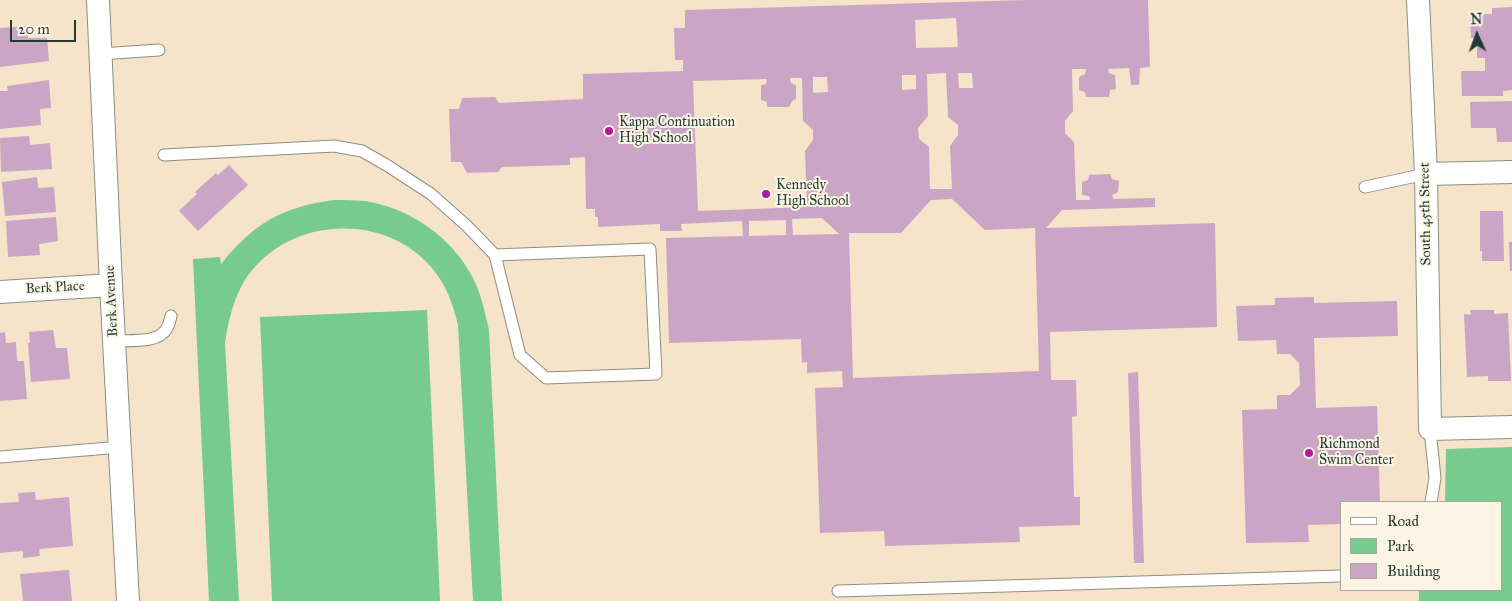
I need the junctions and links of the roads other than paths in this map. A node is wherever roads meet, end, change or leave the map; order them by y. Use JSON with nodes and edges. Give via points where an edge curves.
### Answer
{"nodes":[{"id":1,"x":98,"y":0,"type":"edge"},
{"id":2,"x":1418,"y":0,"type":"edge"},
{"id":3,"x":158,"y":50,"type":"dead end"},
{"id":4,"x":100,"y":54,"type":"junction"},
{"id":5,"x":164,"y":155,"type":"dead end"},
{"id":6,"x":1512,"y":172,"type":"edge"},
{"id":7,"x":1426,"y":174,"type":"junction"},
{"id":8,"x":1365,"y":187,"type":"dead end"},
{"id":9,"x":495,"y":255,"type":"junction"},
{"id":10,"x":111,"y":285,"type":"junction"},
{"id":11,"x":0,"y":292,"type":"edge"},
{"id":12,"x":171,"y":316,"type":"dead end"},
{"id":13,"x":114,"y":341,"type":"junction"},
{"id":14,"x":1512,"y":427,"type":"edge"},
{"id":15,"x":1430,"y":429,"type":"junction"},
{"id":16,"x":121,"y":447,"type":"junction"},
{"id":17,"x":0,"y":457,"type":"edge"},
{"id":18,"x":1432,"y":501,"type":"edge"},
{"id":19,"x":1340,"y":576,"type":"edge"},
{"id":20,"x":838,"y":591,"type":"dead end"},
{"id":21,"x":128,"y":601,"type":"edge"}],
"edges":[{"from":1,"to":4,"type":"street","name":"Berk Avenue"},
{"from":2,"to":7,"type":"street","name":"South 45th Street"},
{"from":3,"to":4,"type":"lane"},
{"from":4,"to":10,"type":"street","name":"Berk Avenue"},
{"from":5,"to":9,"type":"lane","via":[[334,146],[362,151],[431,194]]},
{"from":6,"to":7,"type":"street"},
{"from":7,"to":8,"type":"lane"},
{"from":7,"to":15,"type":"street","name":"South 45th Street"},
{"from":9,"to":9,"type":"lane","via":[[650,249],[656,374],[546,378],[520,355]]},
{"from":10,"to":11,"type":"street","name":"Berk Place"},
{"from":10,"to":13,"type":"street","name":"Berk Avenue"},
{"from":12,"to":13,"type":"lane","via":[[167,329],[159,336]]},
{"from":13,"to":16,"type":"street","name":"Berk Avenue"},
{"from":14,"to":15,"type":"street"},
{"from":15,"to":18,"type":"lane","via":[[1435,478]]},
{"from":16,"to":17,"type":"lane"},
{"from":16,"to":21,"type":"street","name":"Berk Avenue"},
{"from":19,"to":20,"type":"lane"}]}
